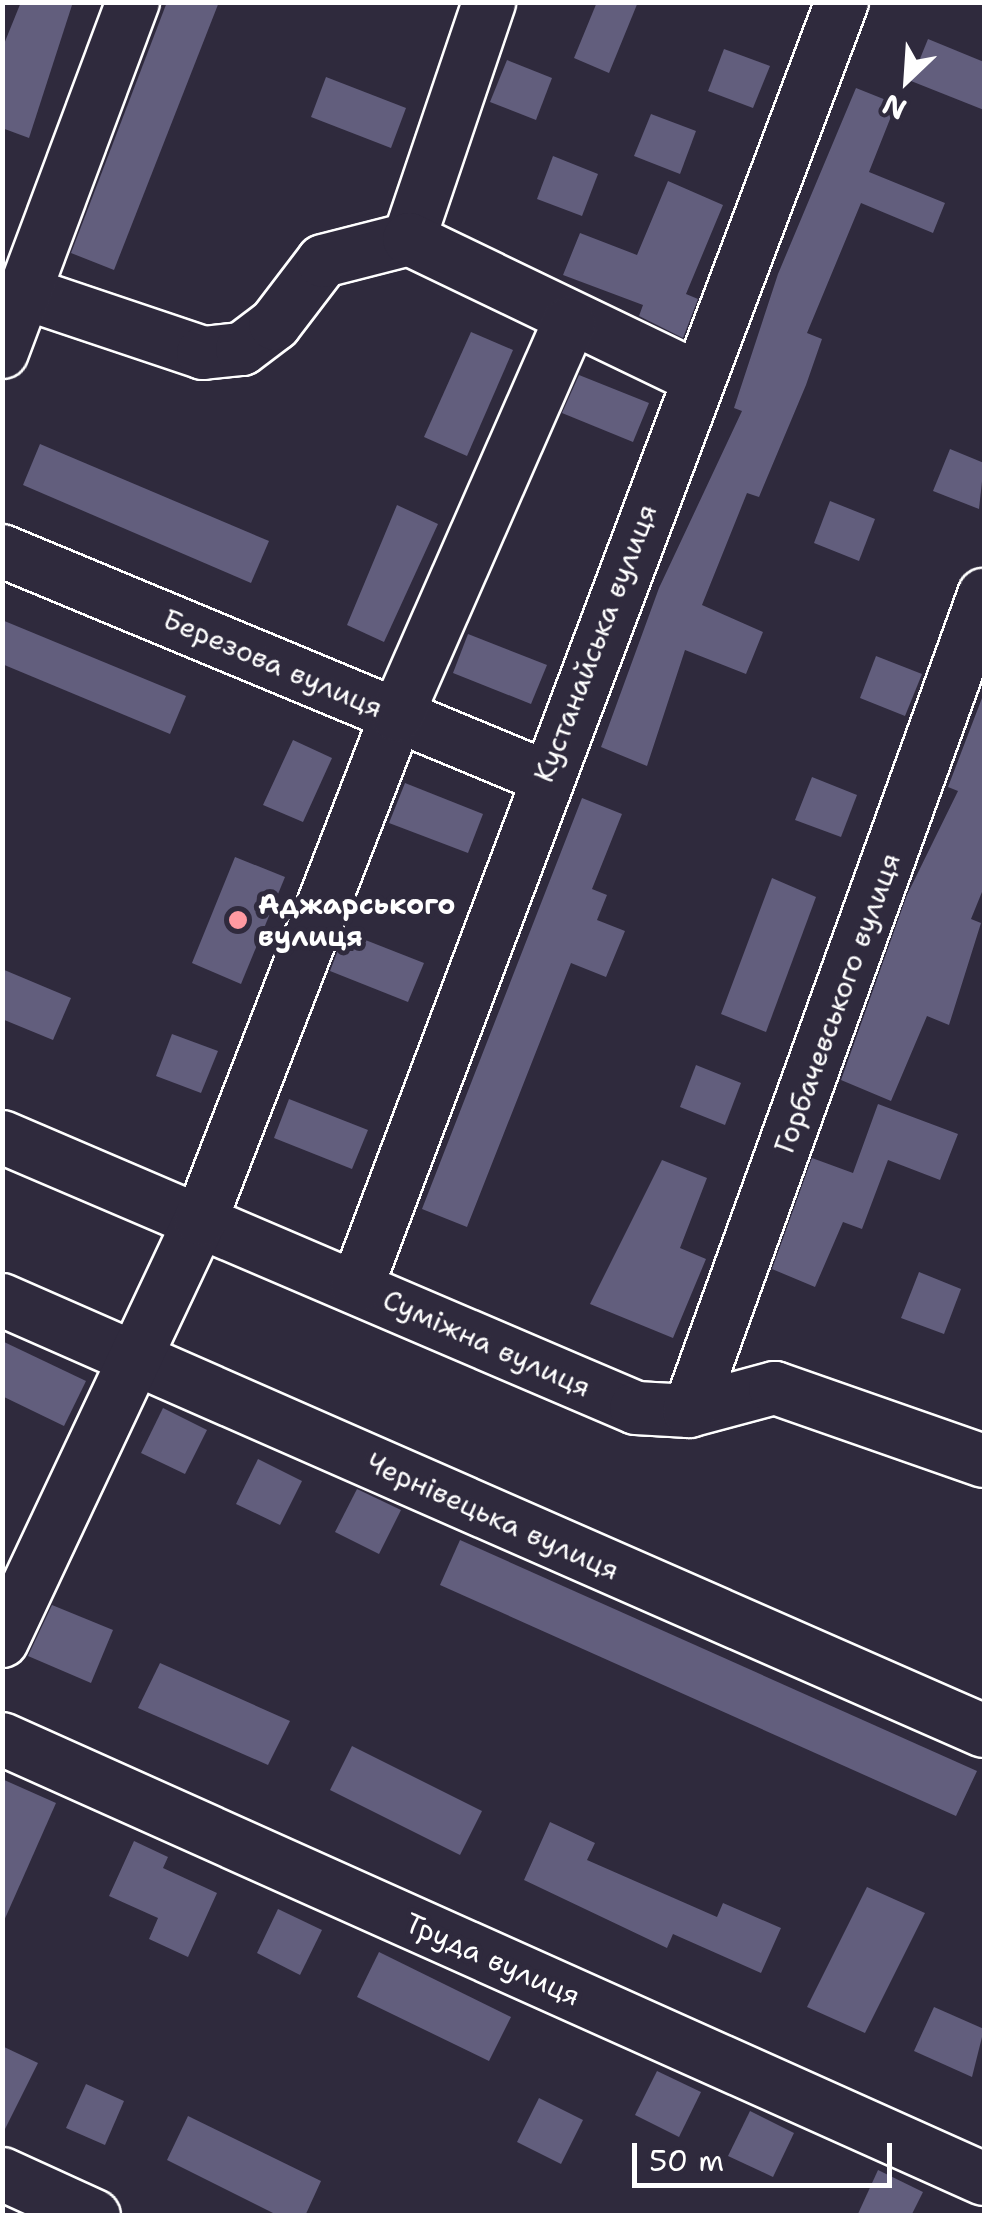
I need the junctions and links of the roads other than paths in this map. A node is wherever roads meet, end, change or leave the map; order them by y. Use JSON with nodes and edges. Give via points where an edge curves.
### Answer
{"nodes":[{"id":1,"x":133,"y":2,"type":"edge"},
{"id":2,"x":489,"y":2,"type":"edge"},
{"id":3,"x":842,"y":2,"type":"edge"},
{"id":4,"x":409,"y":239,"type":"junction"},
{"id":5,"x":25,"y":292,"type":"junction"},
{"id":6,"x":569,"y":323,"type":"junction"},
{"id":7,"x":2,"y":352,"type":"edge"},
{"id":8,"x":696,"y":377,"type":"junction"},
{"id":9,"x":2,"y":550,"type":"edge"},
{"id":10,"x":984,"y":595,"type":"edge"},
{"id":11,"x":397,"y":716,"type":"junction"},
{"id":12,"x":543,"y":776,"type":"junction"},
{"id":13,"x":2,"y":1137,"type":"edge"},
{"id":14,"x":202,"y":1219,"type":"junction"},
{"id":15,"x":356,"y":1286,"type":"junction"},
{"id":16,"x":2,"y":1300,"type":"edge"},
{"id":17,"x":138,"y":1361,"type":"junction"},
{"id":18,"x":690,"y":1410,"type":"junction"},
{"id":19,"x":984,"y":1461,"type":"edge"},
{"id":20,"x":2,"y":1641,"type":"edge"},
{"id":21,"x":984,"y":1731,"type":"edge"},
{"id":22,"x":2,"y":1739,"type":"edge"},
{"id":23,"x":2,"y":2174,"type":"edge"},
{"id":24,"x":978,"y":2185,"type":"edge"},
{"id":25,"x":94,"y":2216,"type":"edge"}],
"edges":[{"from":1,"to":5,"type":"street"},
{"from":2,"to":4,"type":"street"},
{"from":3,"to":8,"type":"street","name":"Кустанайська вулиця"},
{"from":4,"to":5,"type":"street","via":[[323,261],[275,324],[242,349],[203,354]]},
{"from":4,"to":6,"type":"street"},
{"from":5,"to":7,"type":"street"},
{"from":6,"to":8,"type":"street"},
{"from":6,"to":11,"type":"street"},
{"from":8,"to":12,"type":"street","name":"Кустанайська вулиця"},
{"from":9,"to":11,"type":"street","name":"Березова вулиця"},
{"from":10,"to":18,"type":"street","name":"Горбачевського вулиця"},
{"from":11,"to":12,"type":"street","name":"Березова вулиця"},
{"from":11,"to":14,"type":"street"},
{"from":12,"to":15,"type":"street","name":"Кустанайська вулиця"},
{"from":13,"to":14,"type":"street","name":"Суміжна вулиця"},
{"from":14,"to":15,"type":"street","name":"Суміжна вулиця"},
{"from":14,"to":17,"type":"street"},
{"from":15,"to":18,"type":"street","name":"Суміжна вулиця","via":[[636,1408]]},
{"from":16,"to":17,"type":"street","name":"Чернівецька вулиця"},
{"from":17,"to":20,"type":"street"},
{"from":17,"to":21,"type":"street","name":"Чернівецька вулиця"},
{"from":18,"to":19,"type":"street","name":"Суміжна вулиця","via":[[774,1388]]},
{"from":22,"to":24,"type":"street","name":"Труда вулиця"},
{"from":23,"to":25,"type":"street"}]}
